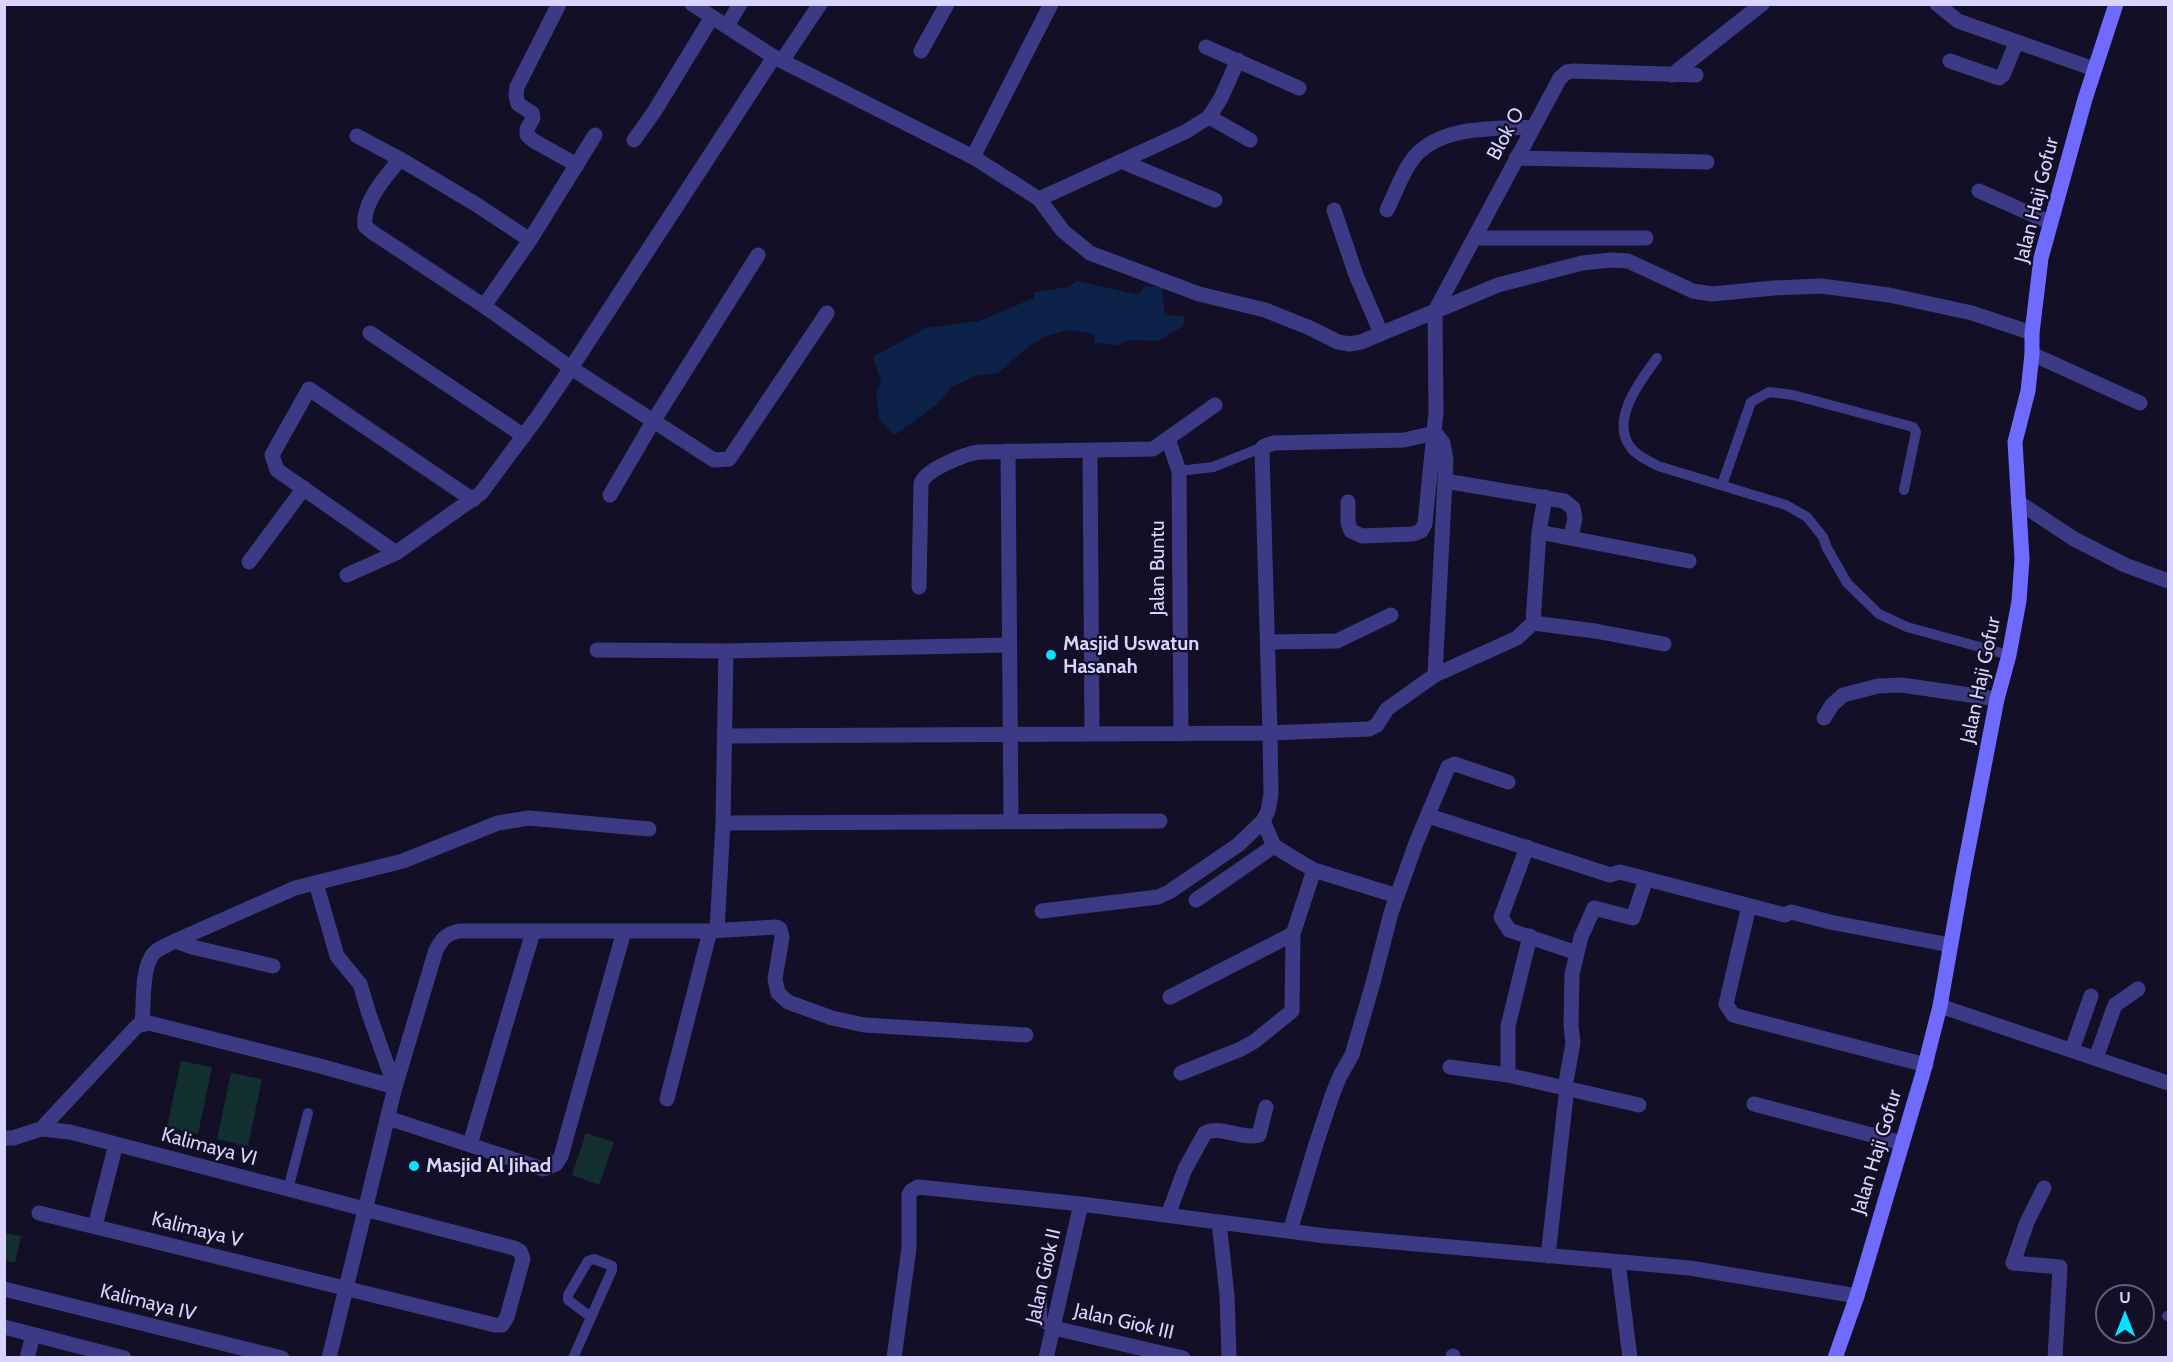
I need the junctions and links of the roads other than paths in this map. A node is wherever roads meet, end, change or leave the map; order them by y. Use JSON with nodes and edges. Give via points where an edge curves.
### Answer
{"nodes":[{"id":1,"x":560,"y":4,"type":"edge"},
{"id":2,"x":692,"y":4,"type":"edge"},
{"id":3,"x":740,"y":4,"type":"edge"},
{"id":4,"x":820,"y":4,"type":"edge"},
{"id":5,"x":947,"y":4,"type":"edge"},
{"id":6,"x":1051,"y":4,"type":"edge"},
{"id":7,"x":1762,"y":4,"type":"edge"},
{"id":8,"x":1936,"y":4,"type":"edge"},
{"id":9,"x":2115,"y":4,"type":"edge"},
{"id":10,"x":712,"y":17,"type":"junction"},
{"id":11,"x":727,"y":26,"type":"junction"},
{"id":12,"x":2016,"y":43,"type":"junction"},
{"id":13,"x":1206,"y":47,"type":"dead end"},
{"id":14,"x":921,"y":51,"type":"dead end"},
{"id":15,"x":778,"y":59,"type":"junction"},
{"id":16,"x":1238,"y":60,"type":"junction"},
{"id":17,"x":1950,"y":61,"type":"dead end"},
{"id":18,"x":2094,"y":69,"type":"junction"},
{"id":19,"x":1672,"y":75,"type":"junction"},
{"id":20,"x":1696,"y":75,"type":"dead end"},
{"id":21,"x":1299,"y":88,"type":"dead end"},
{"id":22,"x":1209,"y":117,"type":"junction"},
{"id":23,"x":1533,"y":127,"type":"junction"},
{"id":24,"x":595,"y":135,"type":"dead end"},
{"id":25,"x":357,"y":136,"type":"dead end"},
{"id":26,"x":634,"y":140,"type":"dead end"},
{"id":27,"x":1250,"y":140,"type":"dead end"},
{"id":28,"x":973,"y":157,"type":"junction"},
{"id":29,"x":1516,"y":158,"type":"junction"},
{"id":30,"x":400,"y":159,"type":"junction"},
{"id":31,"x":1121,"y":161,"type":"junction"},
{"id":32,"x":1707,"y":162,"type":"dead end"},
{"id":33,"x":577,"y":165,"type":"junction"},
{"id":34,"x":1979,"y":191,"type":"dead end"},
{"id":35,"x":1039,"y":199,"type":"junction"},
{"id":36,"x":1215,"y":200,"type":"dead end"},
{"id":37,"x":1334,"y":210,"type":"dead end"},
{"id":38,"x":1387,"y":210,"type":"dead end"},
{"id":39,"x":2049,"y":222,"type":"junction"},
{"id":40,"x":1474,"y":238,"type":"junction"},
{"id":41,"x":1646,"y":238,"type":"dead end"},
{"id":42,"x":530,"y":240,"type":"junction"},
{"id":43,"x":758,"y":255,"type":"dead end"},
{"id":44,"x":484,"y":306,"type":"junction"},
{"id":45,"x":1434,"y":311,"type":"junction"},
{"id":46,"x":827,"y":313,"type":"dead end"},
{"id":47,"x":370,"y":333,"type":"dead end"},
{"id":48,"x":1381,"y":333,"type":"junction"},
{"id":49,"x":2032,"y":333,"type":"junction"},
{"id":50,"x":2032,"y":354,"type":"junction"},
{"id":51,"x":1657,"y":358,"type":"dead end"},
{"id":52,"x":571,"y":368,"type":"junction"},
{"id":53,"x":2140,"y":403,"type":"dead end"},
{"id":54,"x":1215,"y":405,"type":"dead end"},
{"id":55,"x":654,"y":420,"type":"junction"},
{"id":56,"x":1435,"y":433,"type":"junction"},
{"id":57,"x":524,"y":435,"type":"junction"},
{"id":58,"x":1168,"y":439,"type":"junction"},
{"id":59,"x":1263,"y":447,"type":"junction"},
{"id":60,"x":1008,"y":451,"type":"junction"},
{"id":61,"x":1090,"y":451,"type":"junction"},
{"id":62,"x":1179,"y":471,"type":"junction"},
{"id":63,"x":1445,"y":481,"type":"junction"},
{"id":64,"x":1722,"y":485,"type":"junction"},
{"id":65,"x":304,"y":488,"type":"junction"},
{"id":66,"x":1904,"y":490,"type":"dead end"},
{"id":67,"x":610,"y":495,"type":"dead end"},
{"id":68,"x":1545,"y":497,"type":"junction"},
{"id":69,"x":472,"y":500,"type":"junction"},
{"id":70,"x":1348,"y":502,"type":"dead end"},
{"id":71,"x":2018,"y":502,"type":"junction"},
{"id":72,"x":1539,"y":532,"type":"junction"},
{"id":73,"x":1571,"y":537,"type":"junction"},
{"id":74,"x":396,"y":553,"type":"junction"},
{"id":75,"x":1689,"y":561,"type":"dead end"},
{"id":76,"x":249,"y":562,"type":"dead end"},
{"id":77,"x":347,"y":574,"type":"dead end"},
{"id":78,"x":2169,"y":581,"type":"edge"},
{"id":79,"x":919,"y":587,"type":"dead end"},
{"id":80,"x":1391,"y":615,"type":"dead end"},
{"id":81,"x":1533,"y":623,"type":"junction"},
{"id":82,"x":1268,"y":642,"type":"junction"},
{"id":83,"x":1664,"y":644,"type":"dead end"},
{"id":84,"x":1009,"y":645,"type":"junction"},
{"id":85,"x":597,"y":650,"type":"dead end"},
{"id":86,"x":726,"y":651,"type":"junction"},
{"id":87,"x":2009,"y":655,"type":"junction"},
{"id":88,"x":1435,"y":675,"type":"junction"},
{"id":89,"x":1997,"y":699,"type":"junction"},
{"id":90,"x":1824,"y":718,"type":"dead end"},
{"id":91,"x":1092,"y":733,"type":"junction"},
{"id":92,"x":1270,"y":733,"type":"junction"},
{"id":93,"x":1010,"y":734,"type":"junction"},
{"id":94,"x":1181,"y":734,"type":"junction"},
{"id":95,"x":724,"y":736,"type":"junction"},
{"id":96,"x":1508,"y":782,"type":"dead end"},
{"id":97,"x":1429,"y":816,"type":"junction"},
{"id":98,"x":1160,"y":821,"type":"dead end"},
{"id":99,"x":1263,"y":821,"type":"junction"},
{"id":100,"x":1011,"y":822,"type":"junction"},
{"id":101,"x":723,"y":823,"type":"junction"},
{"id":102,"x":649,"y":829,"type":"dead end"},
{"id":103,"x":1274,"y":846,"type":"junction"},
{"id":104,"x":1527,"y":847,"type":"junction"},
{"id":105,"x":1314,"y":870,"type":"junction"},
{"id":106,"x":1646,"y":879,"type":"junction"},
{"id":107,"x":316,"y":883,"type":"junction"},
{"id":108,"x":1397,"y":896,"type":"junction"},
{"id":109,"x":1196,"y":900,"type":"dead end"},
{"id":110,"x":1749,"y":906,"type":"junction"},
{"id":111,"x":1042,"y":911,"type":"dead end"},
{"id":112,"x":713,"y":930,"type":"junction"},
{"id":113,"x":533,"y":932,"type":"junction"},
{"id":114,"x":624,"y":932,"type":"junction"},
{"id":115,"x":1293,"y":934,"type":"junction"},
{"id":116,"x":1530,"y":936,"type":"junction"},
{"id":117,"x":175,"y":941,"type":"junction"},
{"id":118,"x":1950,"y":945,"type":"junction"},
{"id":119,"x":1576,"y":953,"type":"junction"},
{"id":120,"x":273,"y":966,"type":"dead end"},
{"id":121,"x":2138,"y":989,"type":"dead end"},
{"id":122,"x":2091,"y":996,"type":"dead end"},
{"id":123,"x":1170,"y":997,"type":"dead end"},
{"id":124,"x":1940,"y":1006,"type":"junction"},
{"id":125,"x":142,"y":1024,"type":"junction"},
{"id":126,"x":1026,"y":1035,"type":"dead end"},
{"id":127,"x":2072,"y":1050,"type":"junction"},
{"id":128,"x":2096,"y":1058,"type":"junction"},
{"id":129,"x":1926,"y":1065,"type":"junction"},
{"id":130,"x":1450,"y":1067,"type":"dead end"},
{"id":131,"x":1181,"y":1073,"type":"dead end"},
{"id":132,"x":1508,"y":1075,"type":"junction"},
{"id":133,"x":2169,"y":1083,"type":"edge"},
{"id":134,"x":395,"y":1087,"type":"junction"},
{"id":135,"x":1566,"y":1087,"type":"junction"},
{"id":136,"x":667,"y":1099,"type":"dead end"},
{"id":137,"x":1754,"y":1104,"type":"dead end"},
{"id":138,"x":1639,"y":1106,"type":"dead end"},
{"id":139,"x":1266,"y":1107,"type":"dead end"},
{"id":140,"x":308,"y":1113,"type":"dead end"},
{"id":141,"x":388,"y":1118,"type":"junction"},
{"id":142,"x":41,"y":1129,"type":"junction"},
{"id":143,"x":4,"y":1138,"type":"edge"},
{"id":144,"x":1902,"y":1143,"type":"junction"},
{"id":145,"x":116,"y":1144,"type":"junction"},
{"id":146,"x":470,"y":1144,"type":"junction"},
{"id":147,"x":2044,"y":1188,"type":"dead end"},
{"id":148,"x":288,"y":1189,"type":"junction"},
{"id":149,"x":1081,"y":1204,"type":"junction"},
{"id":150,"x":366,"y":1209,"type":"junction"},
{"id":151,"x":39,"y":1213,"type":"dead end"},
{"id":152,"x":1168,"y":1215,"type":"junction"},
{"id":153,"x":1220,"y":1222,"type":"junction"},
{"id":154,"x":95,"y":1227,"type":"junction"},
{"id":155,"x":1290,"y":1232,"type":"junction"},
{"id":156,"x":1548,"y":1256,"type":"junction"},
{"id":157,"x":1618,"y":1262,"type":"junction"},
{"id":158,"x":346,"y":1287,"type":"junction"},
{"id":159,"x":1042,"y":1287,"type":"dead end"},
{"id":160,"x":4,"y":1289,"type":"edge"},
{"id":161,"x":1857,"y":1296,"type":"junction"},
{"id":162,"x":591,"y":1317,"type":"junction"},
{"id":163,"x":4,"y":1327,"type":"edge"},
{"id":164,"x":1054,"y":1328,"type":"junction"},
{"id":165,"x":33,"y":1335,"type":"junction"},
{"id":166,"x":27,"y":1358,"type":"edge"},
{"id":167,"x":124,"y":1358,"type":"edge"},
{"id":168,"x":282,"y":1358,"type":"edge"},
{"id":169,"x":329,"y":1358,"type":"edge"},
{"id":170,"x":573,"y":1358,"type":"edge"},
{"id":171,"x":894,"y":1358,"type":"edge"},
{"id":172,"x":1046,"y":1358,"type":"edge"},
{"id":173,"x":1183,"y":1358,"type":"edge"},
{"id":174,"x":1229,"y":1358,"type":"edge"},
{"id":175,"x":1630,"y":1358,"type":"edge"},
{"id":176,"x":1835,"y":1358,"type":"edge"},
{"id":177,"x":2055,"y":1358,"type":"edge"}],
"edges":[{"from":1,"to":33,"type":"street","via":[[516,95],[518,104],[532,113],[527,135]]},
{"from":2,"to":10,"type":"street"},
{"from":3,"to":11,"type":"street"},
{"from":4,"to":15,"type":"street"},
{"from":5,"to":14,"type":"street"},
{"from":6,"to":28,"type":"street"},
{"from":7,"to":19,"type":"street"},
{"from":8,"to":12,"type":"street","via":[[1958,21]]},
{"from":9,"to":18,"type":"street","name":"Jalan Haji Gofur"},
{"from":10,"to":11,"type":"street"},
{"from":10,"to":26,"type":"street"},
{"from":11,"to":15,"type":"street"},
{"from":12,"to":17,"type":"street","via":[[2000,78]]},
{"from":12,"to":18,"type":"street"},
{"from":13,"to":16,"type":"street"},
{"from":15,"to":28,"type":"street"},
{"from":15,"to":52,"type":"street"},
{"from":16,"to":21,"type":"street"},
{"from":16,"to":22,"type":"street"},
{"from":18,"to":39,"type":"street","name":"Jalan Haji Gofur"},
{"from":19,"to":20,"type":"street","name":"Blok O"},
{"from":19,"to":23,"type":"street","name":"Blok O","via":[[1567,72]]},
{"from":22,"to":27,"type":"street"},
{"from":22,"to":31,"type":"street"},
{"from":23,"to":29,"type":"street","name":"Blok O"},
{"from":23,"to":38,"type":"street","via":[[1473,130],[1441,138],[1418,153]]},
{"from":24,"to":33,"type":"street"},
{"from":25,"to":30,"type":"street"},
{"from":28,"to":35,"type":"street"},
{"from":29,"to":32,"type":"street"},
{"from":29,"to":40,"type":"street","name":"Blok O"},
{"from":30,"to":42,"type":"street"},
{"from":30,"to":44,"type":"street","via":[[370,202],[364,216],[365,226]]},
{"from":31,"to":35,"type":"street"},
{"from":31,"to":36,"type":"street"},
{"from":33,"to":42,"type":"street"},
{"from":34,"to":39,"type":"street"},
{"from":35,"to":48,"type":"street","via":[[1063,231],[1090,253],[1115,263],[1199,294],[1265,309],[1349,345]]},
{"from":37,"to":48,"type":"street"},
{"from":39,"to":49,"type":"street","name":"Jalan Haji Gofur"},
{"from":40,"to":41,"type":"street"},
{"from":40,"to":45,"type":"street","name":"Blok O"},
{"from":42,"to":44,"type":"street"},
{"from":43,"to":55,"type":"street"},
{"from":44,"to":52,"type":"street"},
{"from":45,"to":48,"type":"street"},
{"from":45,"to":49,"type":"street","via":[[1498,285],[1582,263],[1611,260],[1628,261],[1694,291],[1712,294],[1833,287],[1972,313]]},
{"from":45,"to":56,"type":"street"},
{"from":46,"to":55,"type":"street","via":[[729,459],[709,458]]},
{"from":47,"to":57,"type":"street"},
{"from":49,"to":50,"type":"street","name":"Jalan Haji Gofur"},
{"from":50,"to":53,"type":"street"},
{"from":50,"to":71,"type":"street","name":"Jalan Haji Gofur","via":[[2028,391],[2015,442]]},
{"from":51,"to":64,"type":"lane","via":[[1624,415],[1630,447],[1658,466]]},
{"from":52,"to":55,"type":"street"},
{"from":52,"to":57,"type":"street"},
{"from":54,"to":58,"type":"street"},
{"from":55,"to":67,"type":"street"},
{"from":56,"to":59,"type":"street","via":[[1404,440],[1273,443]]},
{"from":56,"to":63,"type":"street","via":[[1443,443]]},
{"from":56,"to":70,"type":"street","via":[[1421,531],[1362,536],[1351,531]]},
{"from":57,"to":69,"type":"street"},
{"from":58,"to":61,"type":"street","via":[[1153,449]]},
{"from":58,"to":62,"type":"street","name":"Jalan Buntu"},
{"from":59,"to":62,"type":"lane","via":[[1213,467]]},
{"from":59,"to":82,"type":"street"},
{"from":60,"to":61,"type":"street"},
{"from":60,"to":79,"type":"street","via":[[971,453],[922,478]]},
{"from":60,"to":84,"type":"street"},
{"from":61,"to":91,"type":"street"},
{"from":62,"to":94,"type":"street","name":"Jalan Buntu"},
{"from":63,"to":68,"type":"street"},
{"from":63,"to":88,"type":"street"},
{"from":64,"to":66,"type":"lane","via":[[1751,402],[1769,393],[1793,395],[1913,427],[1916,432]]},
{"from":64,"to":87,"type":"lane","via":[[1807,517],[1847,583],[1879,614],[1907,627]]},
{"from":65,"to":69,"type":"street","via":[[277,470],[272,455],[309,389]]},
{"from":65,"to":74,"type":"street"},
{"from":65,"to":76,"type":"street"},
{"from":68,"to":72,"type":"street"},
{"from":68,"to":73,"type":"street","via":[[1574,508]]},
{"from":69,"to":74,"type":"street"},
{"from":71,"to":78,"type":"street","via":[[2074,539],[2125,565]]},
{"from":71,"to":87,"type":"street","name":"Jalan Haji Gofur","via":[[2022,559]]},
{"from":72,"to":73,"type":"street"},
{"from":72,"to":81,"type":"street"},
{"from":73,"to":75,"type":"street"},
{"from":74,"to":77,"type":"street"},
{"from":80,"to":82,"type":"street","via":[[1337,641]]},
{"from":81,"to":83,"type":"street"},
{"from":81,"to":88,"type":"street","via":[[1517,638]]},
{"from":82,"to":92,"type":"street"},
{"from":84,"to":86,"type":"street"},
{"from":84,"to":93,"type":"street"},
{"from":85,"to":86,"type":"street"},
{"from":86,"to":95,"type":"street"},
{"from":87,"to":89,"type":"street","name":"Jalan Haji Gofur"},
{"from":88,"to":92,"type":"street","via":[[1388,709],[1377,725],[1369,729]]},
{"from":89,"to":90,"type":"street","via":[[1902,685],[1878,686],[1843,695]]},
{"from":89,"to":118,"type":"street","name":"Jalan Haji Gofur"},
{"from":91,"to":93,"type":"street"},
{"from":91,"to":94,"type":"street"},
{"from":92,"to":94,"type":"street"},
{"from":92,"to":99,"type":"street","via":[[1270,794]]},
{"from":93,"to":95,"type":"street"},
{"from":93,"to":100,"type":"street"},
{"from":95,"to":101,"type":"street"},
{"from":96,"to":97,"type":"street","via":[[1451,765]]},
{"from":97,"to":104,"type":"street"},
{"from":97,"to":108,"type":"street"},
{"from":98,"to":100,"type":"street"},
{"from":99,"to":103,"type":"street"},
{"from":99,"to":111,"type":"street","via":[[1238,845],[1158,897]]},
{"from":100,"to":101,"type":"street"},
{"from":101,"to":112,"type":"street"},
{"from":102,"to":107,"type":"street","via":[[514,820],[403,861]]},
{"from":103,"to":105,"type":"street"},
{"from":103,"to":109,"type":"street"},
{"from":104,"to":106,"type":"street","via":[[1610,875],[1620,872]]},
{"from":104,"to":116,"type":"street","via":[[1501,917],[1509,930]]},
{"from":105,"to":108,"type":"street"},
{"from":105,"to":115,"type":"street"},
{"from":106,"to":110,"type":"street"},
{"from":106,"to":119,"type":"street","via":[[1633,918],[1594,908]]},
{"from":107,"to":117,"type":"street","via":[[295,888]]},
{"from":107,"to":134,"type":"street","via":[[337,956],[360,984]]},
{"from":108,"to":155,"type":"street","via":[[1352,1055],[1333,1093]]},
{"from":110,"to":118,"type":"street"},
{"from":110,"to":129,"type":"street","via":[[1726,1004],[1733,1015]]},
{"from":112,"to":114,"type":"street"},
{"from":112,"to":126,"type":"street","via":[[780,929],[778,993],[788,1002],[832,1018],[864,1025]]},
{"from":112,"to":136,"type":"street"},
{"from":113,"to":114,"type":"street"},
{"from":113,"to":134,"type":"street","via":[[459,931],[441,940]]},
{"from":113,"to":146,"type":"street"},
{"from":114,"to":146,"type":"street","via":[[556,1164],[543,1169]]},
{"from":115,"to":123,"type":"street"},
{"from":115,"to":131,"type":"street","via":[[1292,1011],[1241,1049]]},
{"from":116,"to":119,"type":"street"},
{"from":116,"to":132,"type":"street","via":[[1508,1026]]},
{"from":117,"to":120,"type":"street"},
{"from":117,"to":125,"type":"street","via":[[153,955],[147,966]]},
{"from":118,"to":124,"type":"street","name":"Jalan Haji Gofur"},
{"from":119,"to":135,"type":"street","via":[[1571,1000],[1574,1043]]},
{"from":121,"to":128,"type":"street","via":[[2115,1005]]},
{"from":122,"to":127,"type":"street"},
{"from":124,"to":127,"type":"street"},
{"from":124,"to":129,"type":"street","name":"Jalan Haji Gofur"},
{"from":125,"to":134,"type":"street"},
{"from":125,"to":142,"type":"street"},
{"from":127,"to":128,"type":"street"},
{"from":128,"to":133,"type":"street"},
{"from":129,"to":144,"type":"street","name":"Jalan Haji Gofur"},
{"from":130,"to":132,"type":"street"},
{"from":132,"to":135,"type":"street"},
{"from":134,"to":141,"type":"street"},
{"from":135,"to":138,"type":"street"},
{"from":135,"to":156,"type":"street"},
{"from":137,"to":144,"type":"street"},
{"from":139,"to":152,"type":"street","via":[[1259,1135],[1246,1137],[1214,1130],[1205,1133],[1185,1169]]},
{"from":140,"to":148,"type":"lane"},
{"from":141,"to":146,"type":"street"},
{"from":141,"to":150,"type":"street"},
{"from":142,"to":143,"type":"street"},
{"from":142,"to":145,"type":"street","name":"Kalimaya VI"},
{"from":144,"to":161,"type":"street","name":"Jalan Haji Gofur"},
{"from":145,"to":148,"type":"street","name":"Kalimaya VI"},
{"from":145,"to":154,"type":"street"},
{"from":147,"to":177,"type":"street","via":[[2013,1263],[2060,1267]]},
{"from":148,"to":150,"type":"street","name":"Kalimaya VI"},
{"from":149,"to":152,"type":"street"},
{"from":149,"to":164,"type":"street","name":"Jalan Giok II"},
{"from":149,"to":171,"type":"street","via":[[922,1187],[911,1191],[909,1248]]},
{"from":150,"to":158,"type":"street"},
{"from":150,"to":158,"type":"street","name":"Kalimaya V","via":[[514,1248],[523,1259],[502,1325]]},
{"from":151,"to":154,"type":"street","name":"Kalimaya V"},
{"from":152,"to":153,"type":"street"},
{"from":153,"to":155,"type":"street"},
{"from":153,"to":174,"type":"street"},
{"from":154,"to":158,"type":"street","name":"Kalimaya V"},
{"from":155,"to":156,"type":"street"},
{"from":156,"to":157,"type":"street"},
{"from":157,"to":161,"type":"street","via":[[1690,1268]]},
{"from":157,"to":175,"type":"street"},
{"from":158,"to":169,"type":"street"},
{"from":159,"to":164,"type":"lane","via":[[1042,1323]]},
{"from":160,"to":168,"type":"street","name":"Kalimaya IV"},
{"from":161,"to":176,"type":"street","name":"Jalan Haji Gofur"},
{"from":162,"to":162,"type":"lane","via":[[612,1270],[612,1266],[594,1259],[588,1261],[568,1295],[568,1300]]},
{"from":162,"to":170,"type":"lane"},
{"from":163,"to":165,"type":"street"},
{"from":164,"to":172,"type":"street","name":"Jalan Giok II"},
{"from":164,"to":173,"type":"street","name":"Jalan Giok III"},
{"from":165,"to":166,"type":"street"},
{"from":165,"to":167,"type":"street"}]}
